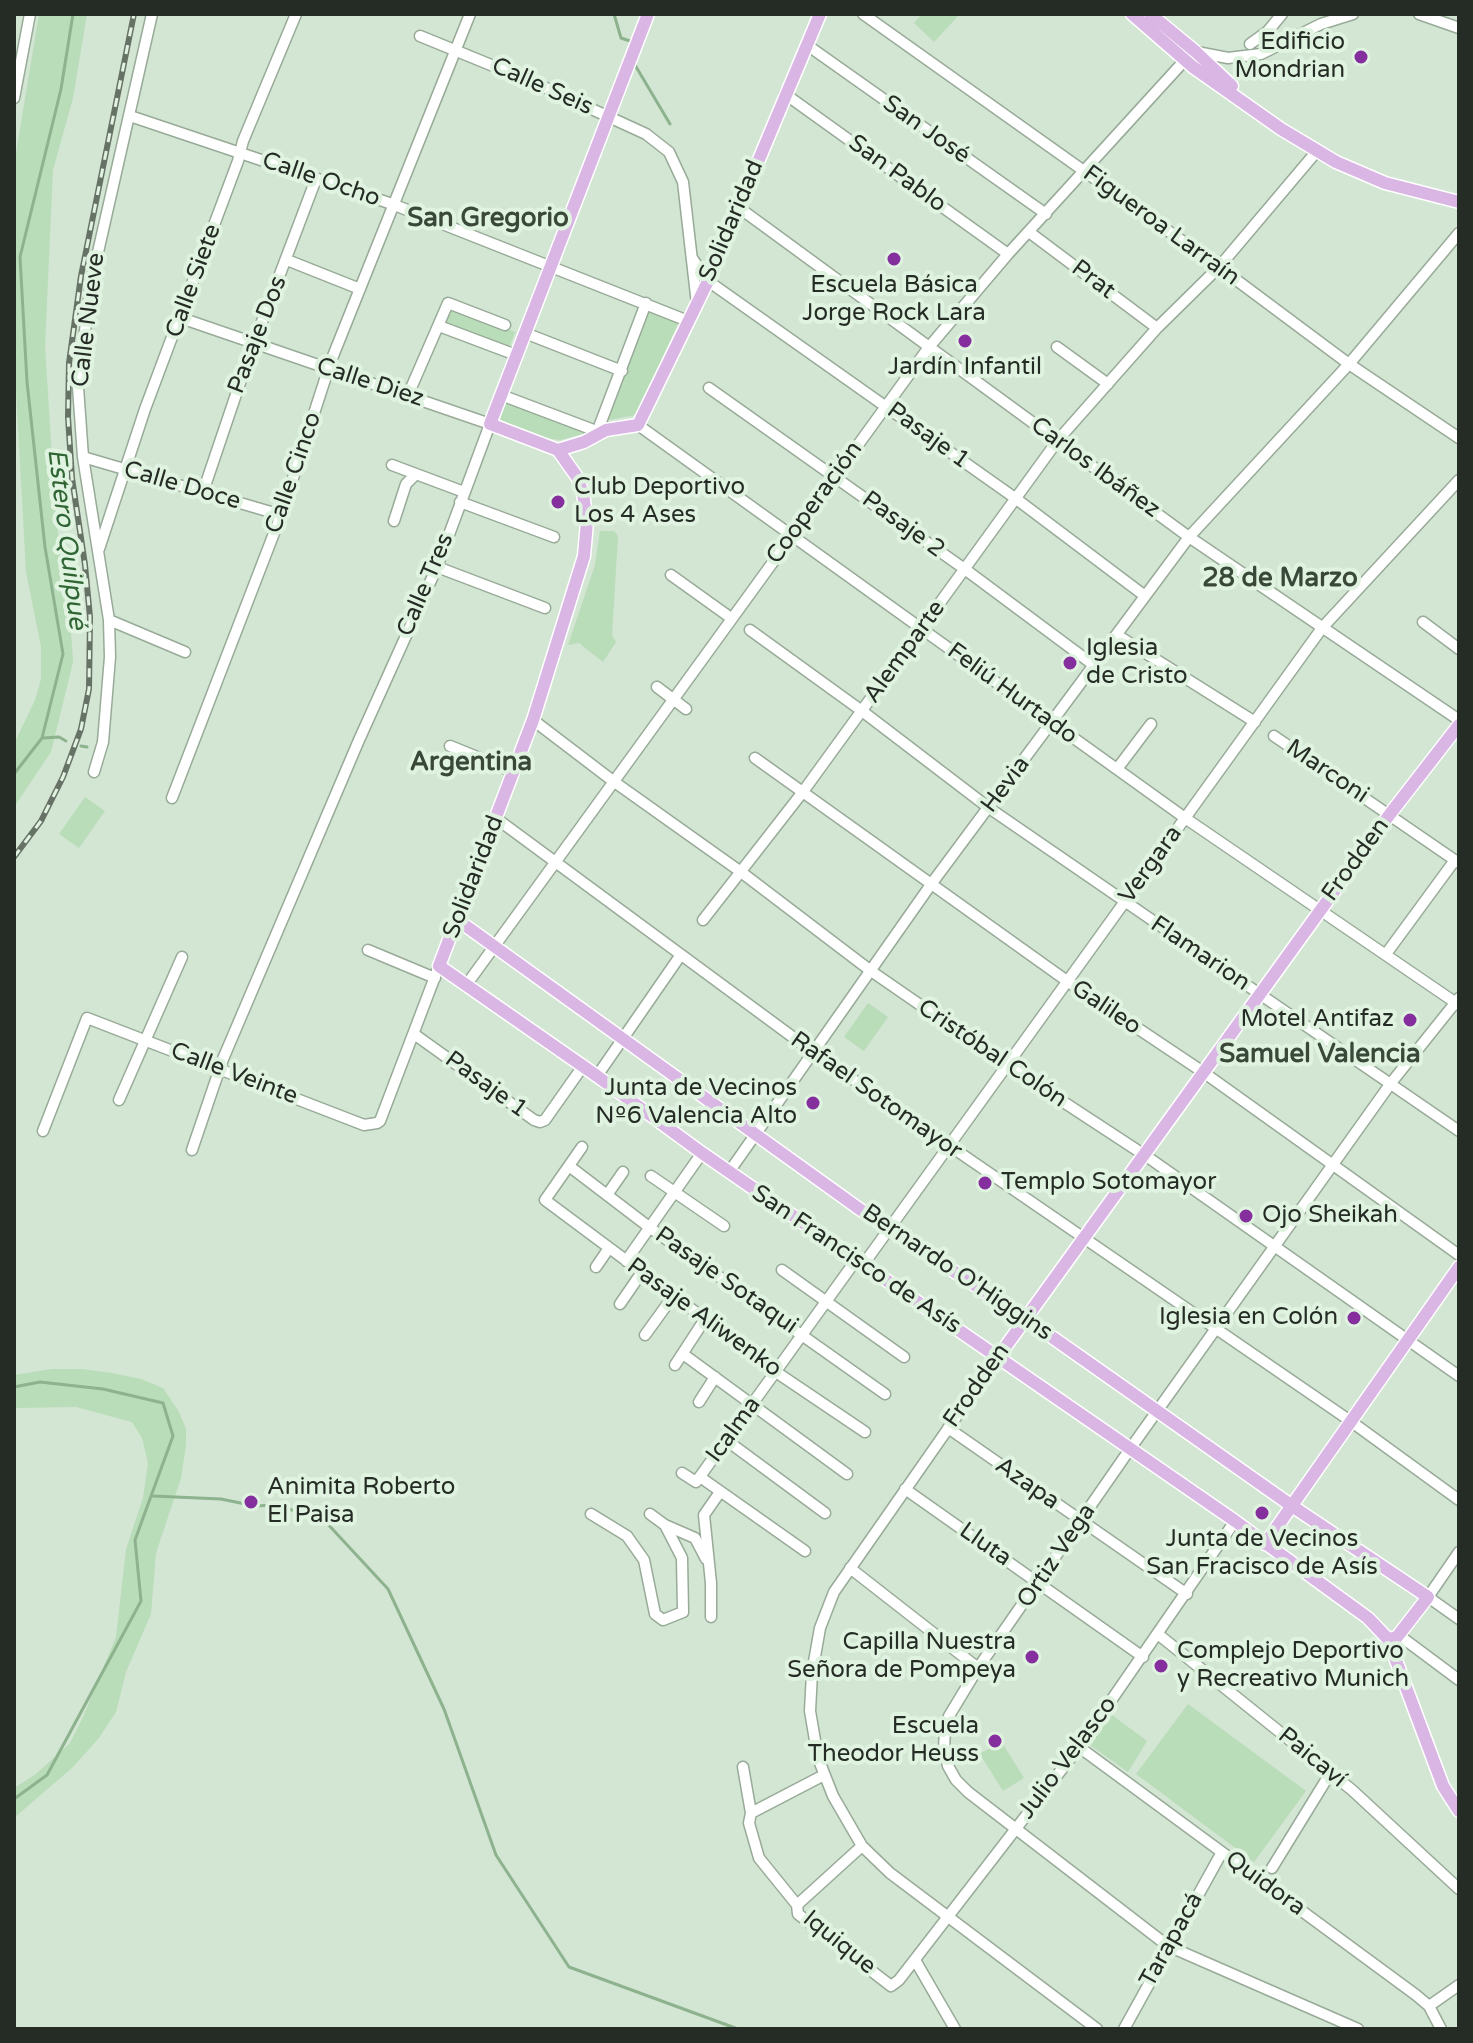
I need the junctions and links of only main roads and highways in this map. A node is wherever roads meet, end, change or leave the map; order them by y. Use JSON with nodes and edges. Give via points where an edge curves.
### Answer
{"nodes":[{"id":1,"x":820,"y":14,"type":"edge"},
{"id":2,"x":1132,"y":14,"type":"edge"},
{"id":3,"x":1150,"y":14,"type":"edge"},
{"id":4,"x":646,"y":18,"type":"edge"},
{"id":5,"x":1189,"y":52,"type":"junction"},
{"id":6,"x":1459,"y":202,"type":"edge"},
{"id":7,"x":490,"y":424,"type":"joint"},
{"id":8,"x":558,"y":450,"type":"junction"},
{"id":9,"x":1459,"y":722,"type":"edge"},
{"id":10,"x":459,"y":921,"type":"junction"},
{"id":11,"x":437,"y":972,"type":"joint"},
{"id":12,"x":1459,"y":1267,"type":"edge"},
{"id":13,"x":1025,"y":1318,"type":"junction"},
{"id":14,"x":998,"y":1357,"type":"junction"},
{"id":15,"x":1292,"y":1506,"type":"junction"},
{"id":16,"x":1265,"y":1544,"type":"junction"},
{"id":17,"x":1392,"y":1638,"type":"junction"},
{"id":18,"x":1459,"y":1811,"type":"edge"}],
"edges":[{"from":1,"to":8,"type":"main road","name":"Solidaridad","via":[[708,281],[638,425],[619,426]]},
{"from":2,"to":5,"type":"main road"},
{"from":3,"to":5,"type":"main road"},
{"from":4,"to":7,"type":"main road","name":"Calle Tres"},
{"from":5,"to":6,"type":"main road","via":[[1263,116],[1317,151],[1385,183]]},
{"from":7,"to":8,"type":"main road","name":"Calle Diez"},
{"from":8,"to":10,"type":"main road","name":"Solidaridad","via":[[577,477],[587,522],[576,589]]},
{"from":9,"to":13,"type":"main road","name":"Frodden"},
{"from":10,"to":11,"type":"main road","name":"Solidaridad"},
{"from":10,"to":13,"type":"main road","name":"Bernardo O'Higgins","via":[[754,1135]]},
{"from":11,"to":14,"type":"main road","name":"San Francisco de Asís","via":[[467,984]]},
{"from":12,"to":15,"type":"main road"},
{"from":13,"to":14,"type":"main road","name":"Frodden"},
{"from":13,"to":15,"type":"main road","name":"Bernardo O'Higgins"},
{"from":14,"to":16,"type":"main road","name":"San Francisco de Asís"},
{"from":15,"to":16,"type":"main road"},
{"from":15,"to":17,"type":"main road","name":"Bernardo O'Higgins","via":[[1428,1597]]},
{"from":16,"to":17,"type":"main road","name":"San Francisco de Asís"},
{"from":17,"to":18,"type":"main road","via":[[1443,1786]]}]}
